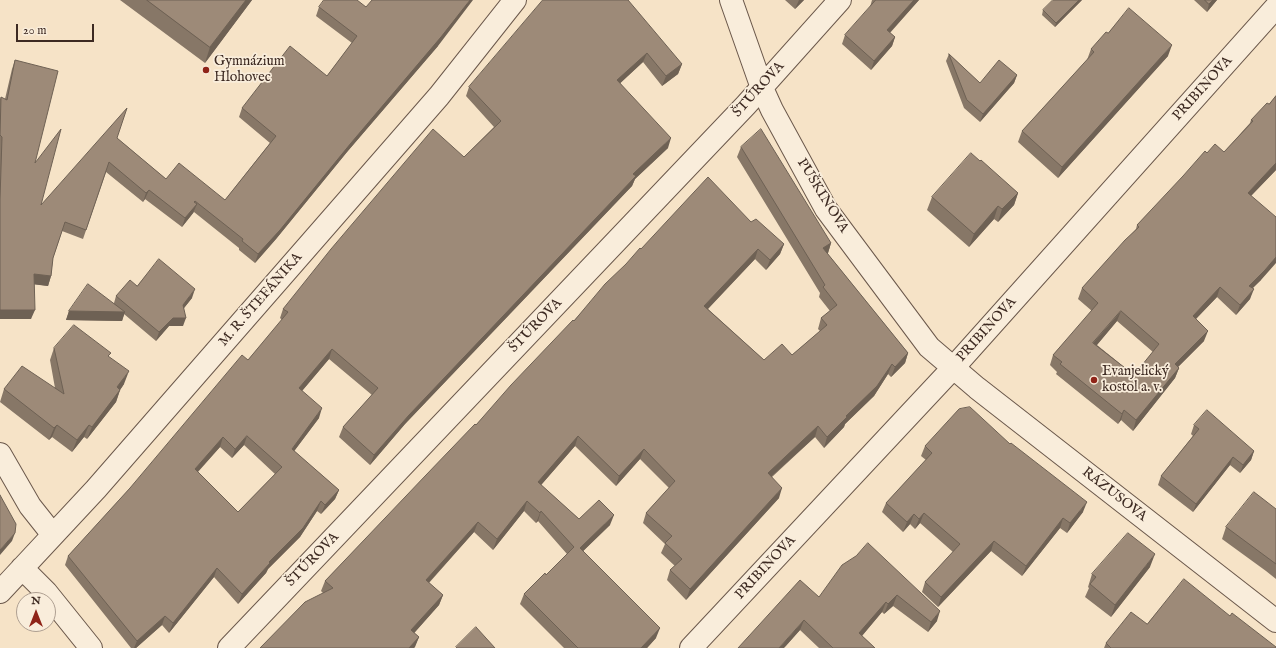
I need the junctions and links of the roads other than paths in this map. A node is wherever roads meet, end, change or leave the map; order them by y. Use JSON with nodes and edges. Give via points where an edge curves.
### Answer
{"nodes":[{"id":1,"x":515,"y":0,"type":"edge"},
{"id":2,"x":731,"y":0,"type":"edge"},
{"id":3,"x":840,"y":0,"type":"edge"},
{"id":4,"x":1276,"y":6,"type":"edge"},
{"id":5,"x":762,"y":88,"type":"junction"},
{"id":6,"x":953,"y":368,"type":"junction"},
{"id":7,"x":0,"y":454,"type":"edge"},
{"id":8,"x":53,"y":535,"type":"junction"},
{"id":9,"x":22,"y":568,"type":"junction"},
{"id":10,"x":0,"y":592,"type":"edge"},
{"id":11,"x":1276,"y":621,"type":"edge"},
{"id":12,"x":91,"y":648,"type":"edge"},
{"id":13,"x":229,"y":648,"type":"edge"},
{"id":14,"x":691,"y":648,"type":"edge"}],
"edges":[{"from":1,"to":8,"type":"street","name":"M. R. ŠTEFÁNIKA","via":[[439,96]]},
{"from":2,"to":5,"type":"street","name":"PUŠKINOVA"},
{"from":3,"to":5,"type":"street","name":"ŠTÚROVA"},
{"from":4,"to":6,"type":"street","name":"PRIBINOVA"},
{"from":5,"to":6,"type":"street","name":"PUŠKINOVA","via":[[826,209],[929,347]]},
{"from":5,"to":13,"type":"street","name":"ŠTÚROVA"},
{"from":6,"to":11,"type":"street","name":"RÁZUSOVA"},
{"from":6,"to":14,"type":"street","name":"PRIBINOVA"},
{"from":7,"to":8,"type":"street","via":[[30,506]]},
{"from":8,"to":9,"type":"street","name":"M. R. ŠTEFÁNIKA"},
{"from":9,"to":10,"type":"street","name":"M. R. ŠTEFÁNIKA"},
{"from":9,"to":12,"type":"street","via":[[46,592]]}]}
